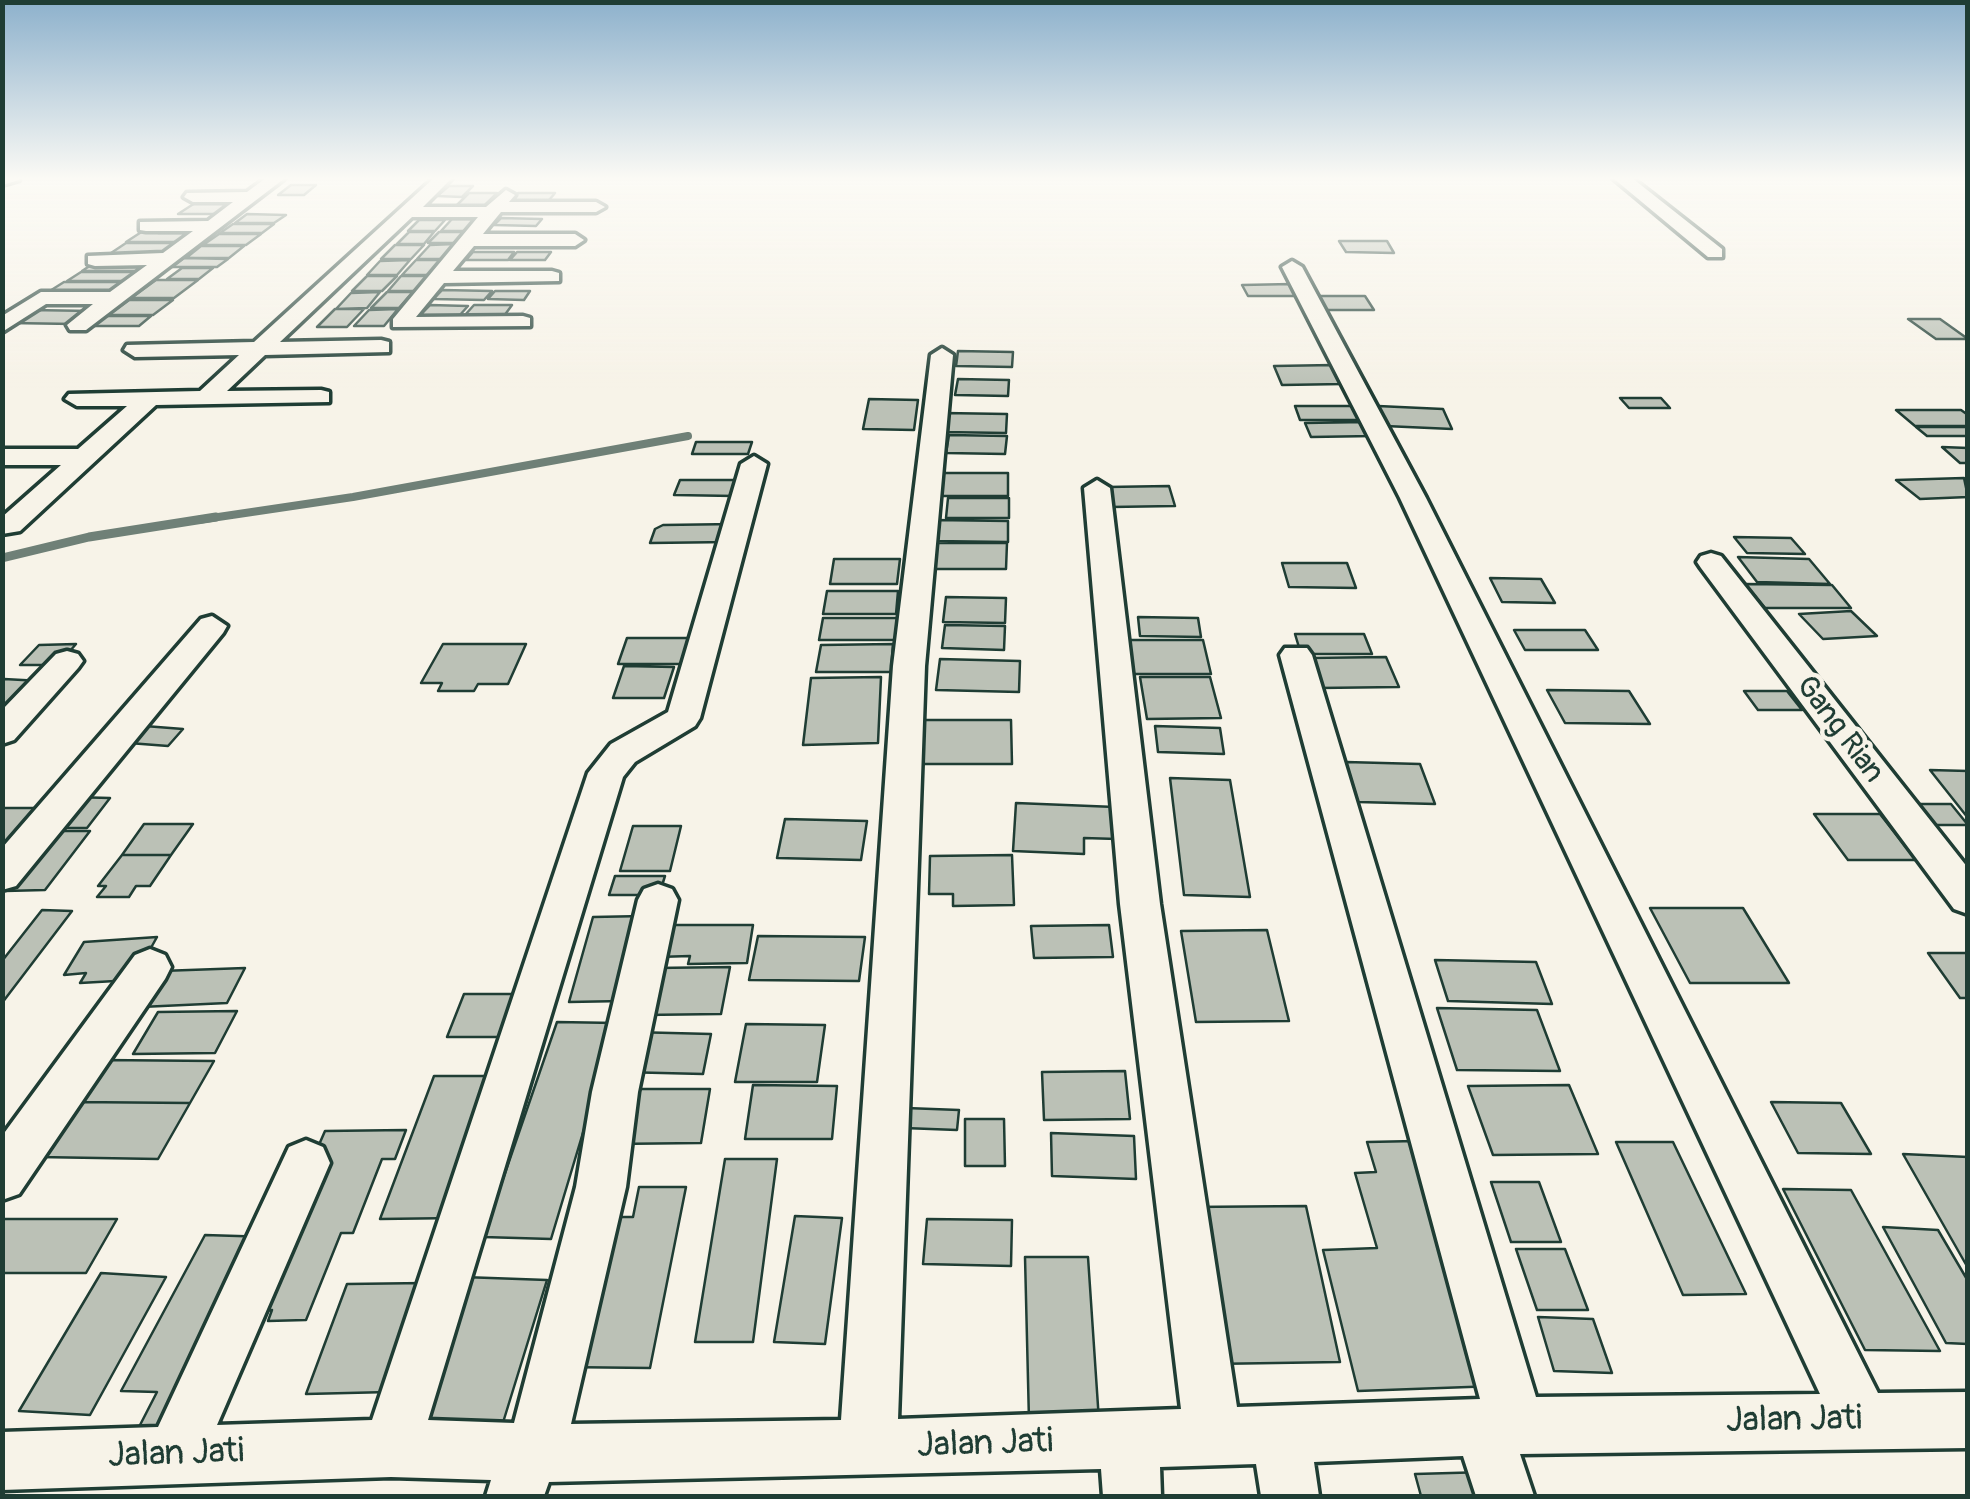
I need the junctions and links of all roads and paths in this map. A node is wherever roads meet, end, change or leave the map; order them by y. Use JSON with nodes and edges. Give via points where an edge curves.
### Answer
{"nodes":[{"id":1,"x":182,"y":248,"type":"edge"},
{"id":2,"x":372,"y":248,"type":"edge"},
{"id":3,"x":462,"y":248,"type":"edge"},
{"id":4,"x":1710,"y":248,"type":"edge"},
{"id":5,"x":1715,"y":252,"type":"dead end"},
{"id":6,"x":166,"y":259,"type":"junction"},
{"id":7,"x":95,"y":260,"type":"dead end"},
{"id":8,"x":1292,"y":267,"type":"dead end"},
{"id":9,"x":552,"y":276,"type":"dead end"},
{"id":10,"x":438,"y":277,"type":"junction"},
{"id":11,"x":115,"y":298,"type":"junction"},
{"id":12,"x":523,"y":322,"type":"dead end"},
{"id":13,"x":2,"y":326,"type":"edge"},
{"id":14,"x":78,"y":326,"type":"dead end"},
{"id":15,"x":381,"y":347,"type":"dead end"},
{"id":16,"x":260,"y":348,"type":"junction"},
{"id":17,"x":135,"y":350,"type":"dead end"},
{"id":18,"x":942,"y":355,"type":"dead end"},
{"id":19,"x":321,"y":397,"type":"dead end"},
{"id":20,"x":150,"y":398,"type":"junction"},
{"id":21,"x":206,"y":398,"type":"junction"},
{"id":22,"x":77,"y":399,"type":"dead end"},
{"id":23,"x":85,"y":457,"type":"junction"},
{"id":24,"x":2,"y":458,"type":"edge"},
{"id":25,"x":754,"y":464,"type":"dead end"},
{"id":26,"x":1097,"y":488,"type":"dead end"},
{"id":27,"x":2,"y":526,"type":"edge"},
{"id":28,"x":1710,"y":562,"type":"dead end"},
{"id":29,"x":212,"y":626,"type":"dead end"},
{"id":30,"x":1296,"y":654,"type":"dead end"},
{"id":31,"x":68,"y":661,"type":"dead end"},
{"id":32,"x":2,"y":732,"type":"edge"},
{"id":33,"x":2,"y":875,"type":"edge"},
{"id":34,"x":1968,"y":898,"type":"edge"},
{"id":35,"x":658,"y":900,"type":"dead end"},
{"id":36,"x":150,"y":966,"type":"dead end"},
{"id":37,"x":306,"y":1163,"type":"dead end"},
{"id":38,"x":2,"y":1177,"type":"edge"},
{"id":39,"x":1862,"y":1419,"type":"junction"},
{"id":40,"x":1968,"y":1420,"type":"edge"},
{"id":41,"x":1499,"y":1428,"type":"junction"},
{"id":42,"x":1280,"y":1434,"type":"junction"},
{"id":43,"x":1213,"y":1437,"type":"junction"},
{"id":44,"x":391,"y":1448,"type":"junction"},
{"id":45,"x":868,"y":1449,"type":"junction"},
{"id":46,"x":175,"y":1455,"type":"junction"},
{"id":47,"x":2,"y":1462,"type":"edge"},
{"id":48,"x":526,"y":1467,"type":"edge"},
{"id":49,"x":1131,"y":1469,"type":"edge"},
{"id":50,"x":1290,"y":1496,"type":"edge"},
{"id":51,"x":1506,"y":1496,"type":"edge"}],
"edges":[{"from":1,"to":6,"type":"street"},
{"from":2,"to":16,"type":"street"},
{"from":3,"to":10,"type":"street"},
{"from":4,"to":5,"type":"street"},
{"from":6,"to":7,"type":"street"},
{"from":6,"to":11,"type":"street"},
{"from":8,"to":39,"type":"street","via":[[1413,498]]},
{"from":9,"to":10,"type":"street"},
{"from":10,"to":12,"type":"street","via":[[400,323]]},
{"from":11,"to":13,"type":"street","via":[[41,298]]},
{"from":11,"to":14,"type":"street"},
{"from":15,"to":16,"type":"street"},
{"from":16,"to":17,"type":"street"},
{"from":16,"to":21,"type":"street"},
{"from":18,"to":45,"type":"street","via":[[909,666]]},
{"from":19,"to":21,"type":"street"},
{"from":20,"to":21,"type":"street"},
{"from":20,"to":22,"type":"street"},
{"from":20,"to":23,"type":"street"},
{"from":23,"to":24,"type":"street"},
{"from":23,"to":27,"type":"street","via":[[10,526]]},
{"from":25,"to":44,"type":"street","via":[[683,718],[623,753],[606,773]]},
{"from":26,"to":43,"type":"street","via":[[1140,904]]},
{"from":28,"to":34,"type":"street","name":"Gang Rian"},
{"from":29,"to":33,"type":"street"},
{"from":30,"to":41,"type":"street"},
{"from":31,"to":32,"type":"street"},
{"from":35,"to":48,"type":"street","via":[[601,1188]]},
{"from":36,"to":38,"type":"street"},
{"from":37,"to":46,"type":"street"},
{"from":39,"to":40,"type":"street","name":"Jalan Jati"},
{"from":39,"to":41,"type":"street","name":"Jalan Jati"},
{"from":41,"to":42,"type":"street","name":"Jalan Jati"},
{"from":41,"to":51,"type":"street"},
{"from":42,"to":43,"type":"street","name":"Jalan Jati"},
{"from":42,"to":50,"type":"street"},
{"from":43,"to":49,"type":"street","name":"Jalan Jati"},
{"from":44,"to":46,"type":"street","name":"Jalan Jati"},
{"from":44,"to":48,"type":"street","name":"Jalan Jati"},
{"from":45,"to":48,"type":"street","name":"Jalan Jati"},
{"from":45,"to":49,"type":"street","name":"Jalan Jati"},
{"from":46,"to":47,"type":"street","name":"Jalan Jati"}]}
